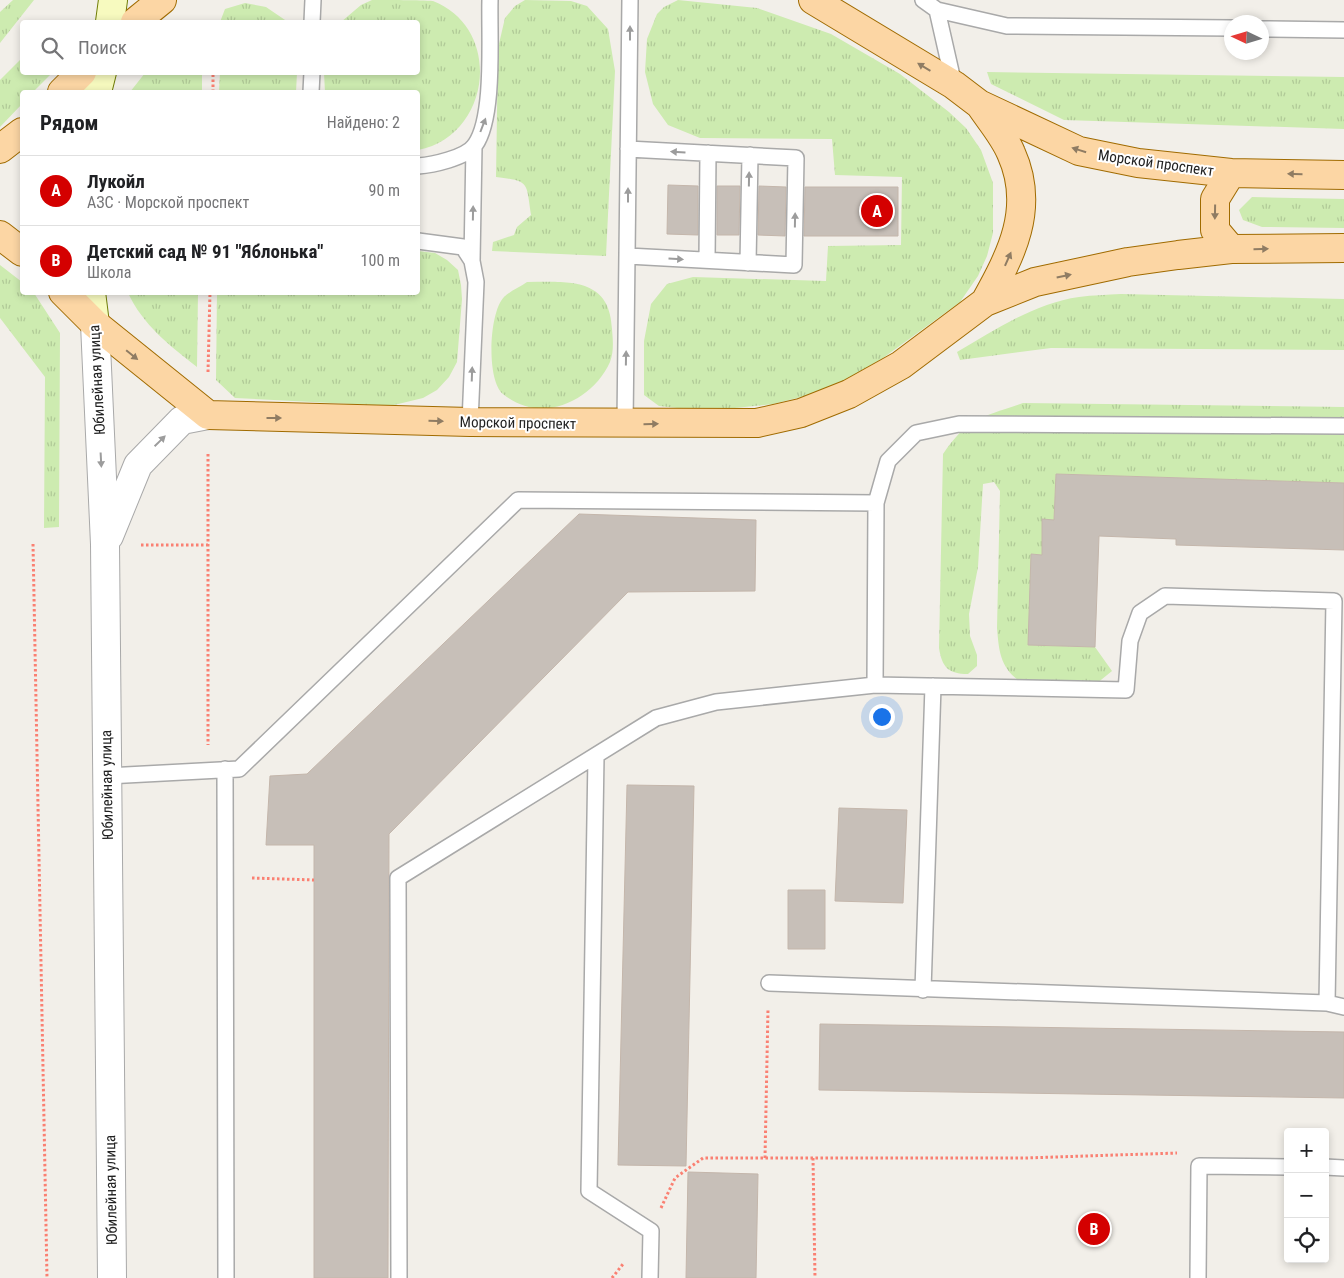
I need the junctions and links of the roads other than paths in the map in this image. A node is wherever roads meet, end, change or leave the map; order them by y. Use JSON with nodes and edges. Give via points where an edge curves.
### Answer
{"nodes":[{"id":1,"x":113,"y":0,"type":"edge"},
{"id":2,"x":162,"y":0,"type":"edge"},
{"id":3,"x":313,"y":0,"type":"edge"},
{"id":4,"x":490,"y":0,"type":"edge"},
{"id":5,"x":630,"y":0,"type":"edge"},
{"id":6,"x":813,"y":0,"type":"edge"},
{"id":7,"x":923,"y":0,"type":"edge"},
{"id":8,"x":937,"y":10,"type":"junction"},
{"id":9,"x":110,"y":20,"type":"edge"},
{"id":10,"x":137,"y":20,"type":"edge"},
{"id":11,"x":312,"y":20,"type":"edge"},
{"id":12,"x":1224,"y":28,"type":"edge"},
{"id":13,"x":1269,"y":29,"type":"edge"},
{"id":14,"x":1344,"y":30,"type":"edge"},
{"id":15,"x":79,"y":75,"type":"edge"},
{"id":16,"x":101,"y":75,"type":"edge"},
{"id":17,"x":312,"y":75,"type":"edge"},
{"id":18,"x":954,"y":85,"type":"junction"},
{"id":19,"x":64,"y":90,"type":"edge"},
{"id":20,"x":98,"y":90,"type":"edge"},
{"id":21,"x":312,"y":90,"type":"edge"},
{"id":22,"x":979,"y":104,"type":"junction"},
{"id":23,"x":20,"y":134,"type":"edge"},
{"id":24,"x":474,"y":146,"type":"junction"},
{"id":25,"x":0,"y":149,"type":"edge"},
{"id":26,"x":628,"y":149,"type":"junction"},
{"id":27,"x":708,"y":153,"type":"junction"},
{"id":28,"x":750,"y":155,"type":"junction"},
{"id":29,"x":420,"y":166,"type":"edge"},
{"id":30,"x":1231,"y":173,"type":"junction"},
{"id":31,"x":1344,"y":175,"type":"edge"},
{"id":32,"x":0,"y":235,"type":"edge"},
{"id":33,"x":420,"y":241,"type":"edge"},
{"id":34,"x":1344,"y":248,"type":"edge"},
{"id":35,"x":1231,"y":249,"type":"junction"},
{"id":36,"x":20,"y":250,"type":"edge"},
{"id":37,"x":628,"y":256,"type":"junction"},
{"id":38,"x":707,"y":260,"type":"junction"},
{"id":39,"x":472,"y":261,"type":"junction"},
{"id":40,"x":748,"y":263,"type":"junction"},
{"id":41,"x":66,"y":295,"type":"edge"},
{"id":42,"x":91,"y":295,"type":"edge"},
{"id":43,"x":985,"y":302,"type":"junction"},
{"id":44,"x":95,"y":324,"type":"junction"},
{"id":45,"x":208,"y":415,"type":"junction"},
{"id":46,"x":470,"y":422,"type":"junction"},
{"id":47,"x":625,"y":424,"type":"junction"},
{"id":48,"x":1344,"y":426,"type":"edge"},
{"id":49,"x":876,"y":503,"type":"junction"},
{"id":50,"x":105,"y":544,"type":"junction"},
{"id":51,"x":875,"y":684,"type":"junction"},
{"id":52,"x":933,"y":686,"type":"junction"},
{"id":53,"x":596,"y":756,"type":"junction"},
{"id":54,"x":225,"y":770,"type":"junction"},
{"id":55,"x":107,"y":776,"type":"junction"},
{"id":56,"x":769,"y":983,"type":"road end"},
{"id":57,"x":923,"y":990,"type":"junction"},
{"id":58,"x":1327,"y":1003,"type":"junction"},
{"id":59,"x":1344,"y":1007,"type":"edge"},
{"id":60,"x":1284,"y":1167,"type":"edge"},
{"id":61,"x":1329,"y":1167,"type":"edge"},
{"id":62,"x":1344,"y":1168,"type":"edge"},
{"id":63,"x":112,"y":1278,"type":"edge"},
{"id":64,"x":226,"y":1278,"type":"edge"},
{"id":65,"x":399,"y":1278,"type":"edge"},
{"id":66,"x":650,"y":1278,"type":"edge"},
{"id":67,"x":1198,"y":1278,"type":"edge"}],
"edges":[{"from":1,"to":9,"type":"main road"},
{"from":2,"to":10,"type":"main road"},
{"from":3,"to":11,"type":"lane"},
{"from":24,"to":4,"type":"lane","one_way":true,"via":[[487,113]]},
{"from":26,"to":5,"type":"lane","one_way":true},
{"from":18,"to":6,"type":"main road","name":"Морской проспект","one_way":true},
{"from":7,"to":8,"type":"lane"},
{"from":8,"to":12,"type":"lane","via":[[1007,26]]},
{"from":8,"to":18,"type":"lane"},
{"from":13,"to":14,"type":"lane"},
{"from":15,"to":19,"type":"main road"},
{"from":16,"to":20,"type":"main road"},
{"from":17,"to":21,"type":"lane"},
{"from":18,"to":22,"type":"main road","name":"Морской проспект"},
{"from":30,"to":22,"type":"main road","name":"Морской проспект","one_way":true,"via":[[1138,163],[1079,151]]},
{"from":43,"to":22,"type":"main road","name":"Морской проспект","one_way":true,"via":[[1007,262],[1021,217],[1018,176],[1011,153]]},
{"from":23,"to":25,"type":"main road"},
{"from":24,"to":29,"type":"lane","via":[[434,165]]},
{"from":39,"to":24,"type":"lane","one_way":true},
{"from":27,"to":26,"type":"lane","one_way":true},
{"from":37,"to":26,"type":"lane","one_way":true},
{"from":27,"to":28,"type":"lane"},
{"from":27,"to":38,"type":"lane"},
{"from":40,"to":28,"type":"lane","one_way":true},
{"from":40,"to":28,"type":"lane","one_way":true,"via":[[794,265],[796,158]]},
{"from":31,"to":30,"type":"main road","name":"Морской проспект","one_way":true},
{"from":30,"to":35,"type":"main road","one_way":true,"via":[[1215,199],[1215,230]]},
{"from":32,"to":36,"type":"main road"},
{"from":33,"to":39,"type":"lane","via":[[463,248]]},
{"from":35,"to":34,"type":"main road","name":"Морской проспект","one_way":true},
{"from":43,"to":35,"type":"main road","name":"Морской проспект","one_way":true,"via":[[1035,282],[1119,264]]},
{"from":37,"to":38,"type":"lane","one_way":true},
{"from":47,"to":37,"type":"lane","one_way":true},
{"from":38,"to":40,"type":"lane"},
{"from":46,"to":39,"type":"lane","one_way":true,"via":[[476,282]]},
{"from":41,"to":44,"type":"main road"},
{"from":42,"to":44,"type":"main road","name":"Юбилейная улица"},
{"from":47,"to":43,"type":"main road","name":"Морской проспект","one_way":true,"via":[[757,423],[801,413],[849,394],[902,365]]},
{"from":44,"to":45,"type":"main road","one_way":true},
{"from":44,"to":50,"type":"street","name":"Юбилейная улица","one_way":true},
{"from":45,"to":46,"type":"main road","name":"Морской проспект","one_way":true},
{"from":50,"to":45,"type":"street","one_way":true,"via":[[138,465],[182,420]]},
{"from":46,"to":47,"type":"main road","name":"Морской проспект"},
{"from":48,"to":49,"type":"lane","via":[[959,424],[916,433],[888,461]]},
{"from":49,"to":51,"type":"lane"},
{"from":49,"to":54,"type":"lane","via":[[518,500],[239,769]]},
{"from":50,"to":55,"type":"street","name":"Юбилейная улица"},
{"from":51,"to":52,"type":"lane"},
{"from":51,"to":53,"type":"lane","via":[[716,702],[656,718]]},
{"from":52,"to":57,"type":"lane"},
{"from":52,"to":58,"type":"lane","via":[[1126,690],[1130,642],[1140,613],[1165,596],[1334,600]]},
{"from":53,"to":65,"type":"lane","via":[[398,878]]},
{"from":53,"to":66,"type":"lane","via":[[590,1191],[651,1231]]},
{"from":54,"to":55,"type":"lane"},
{"from":54,"to":64,"type":"lane"},
{"from":55,"to":63,"type":"street","name":"Юбилейная улица"},
{"from":56,"to":57,"type":"lane"},
{"from":57,"to":58,"type":"lane"},
{"from":58,"to":59,"type":"lane"},
{"from":60,"to":67,"type":"lane","via":[[1199,1166]]},
{"from":61,"to":62,"type":"lane"}]}
